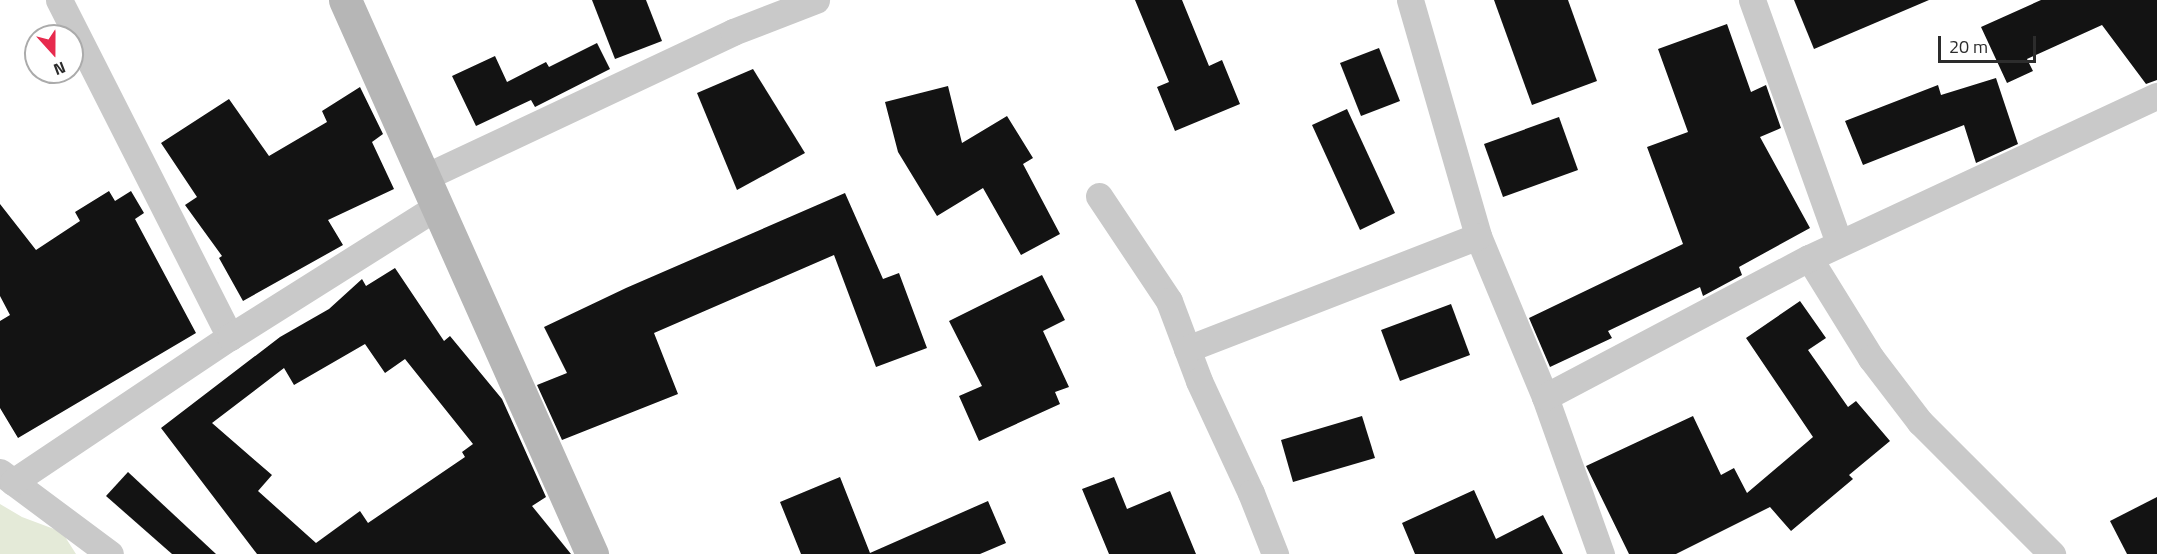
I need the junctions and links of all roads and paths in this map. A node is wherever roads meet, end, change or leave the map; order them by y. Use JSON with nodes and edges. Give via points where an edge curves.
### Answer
{"nodes":[{"id":1,"x":59,"y":0,"type":"edge"},
{"id":2,"x":345,"y":0,"type":"edge"},
{"id":3,"x":816,"y":0,"type":"edge"},
{"id":4,"x":1410,"y":0,"type":"edge"},
{"id":5,"x":1752,"y":0,"type":"edge"},
{"id":6,"x":2157,"y":96,"type":"edge"},
{"id":7,"x":430,"y":192,"type":"junction"},
{"id":8,"x":1099,"y":196,"type":"dead end"},
{"id":9,"x":1478,"y":236,"type":"junction"},
{"id":10,"x":1839,"y":243,"type":"junction"},
{"id":11,"x":1809,"y":258,"type":"junction"},
{"id":12,"x":230,"y":337,"type":"junction"},
{"id":13,"x":1187,"y":349,"type":"junction"},
{"id":14,"x":1545,"y":397,"type":"junction"},
{"id":15,"x":7,"y":477,"type":"edge"},
{"id":16,"x":110,"y":554,"type":"edge"},
{"id":17,"x":592,"y":554,"type":"edge"},
{"id":18,"x":1275,"y":554,"type":"edge"},
{"id":19,"x":1601,"y":554,"type":"edge"},
{"id":20,"x":2052,"y":554,"type":"edge"}],
"edges":[{"from":1,"to":12,"type":"street"},
{"from":2,"to":7,"type":"street"},
{"from":3,"to":7,"type":"street","via":[[733,32]]},
{"from":4,"to":9,"type":"street"},
{"from":5,"to":10,"type":"street"},
{"from":6,"to":10,"type":"street"},
{"from":7,"to":12,"type":"street"},
{"from":7,"to":17,"type":"street"},
{"from":8,"to":13,"type":"street","via":[[1169,301]]},
{"from":9,"to":13,"type":"street"},
{"from":9,"to":14,"type":"street"},
{"from":10,"to":11,"type":"street"},
{"from":11,"to":14,"type":"street"},
{"from":11,"to":20,"type":"street","via":[[1871,358],[1920,422]]},
{"from":12,"to":15,"type":"street"},
{"from":13,"to":18,"type":"street"},
{"from":14,"to":19,"type":"street"},
{"from":15,"to":16,"type":"street"}]}
